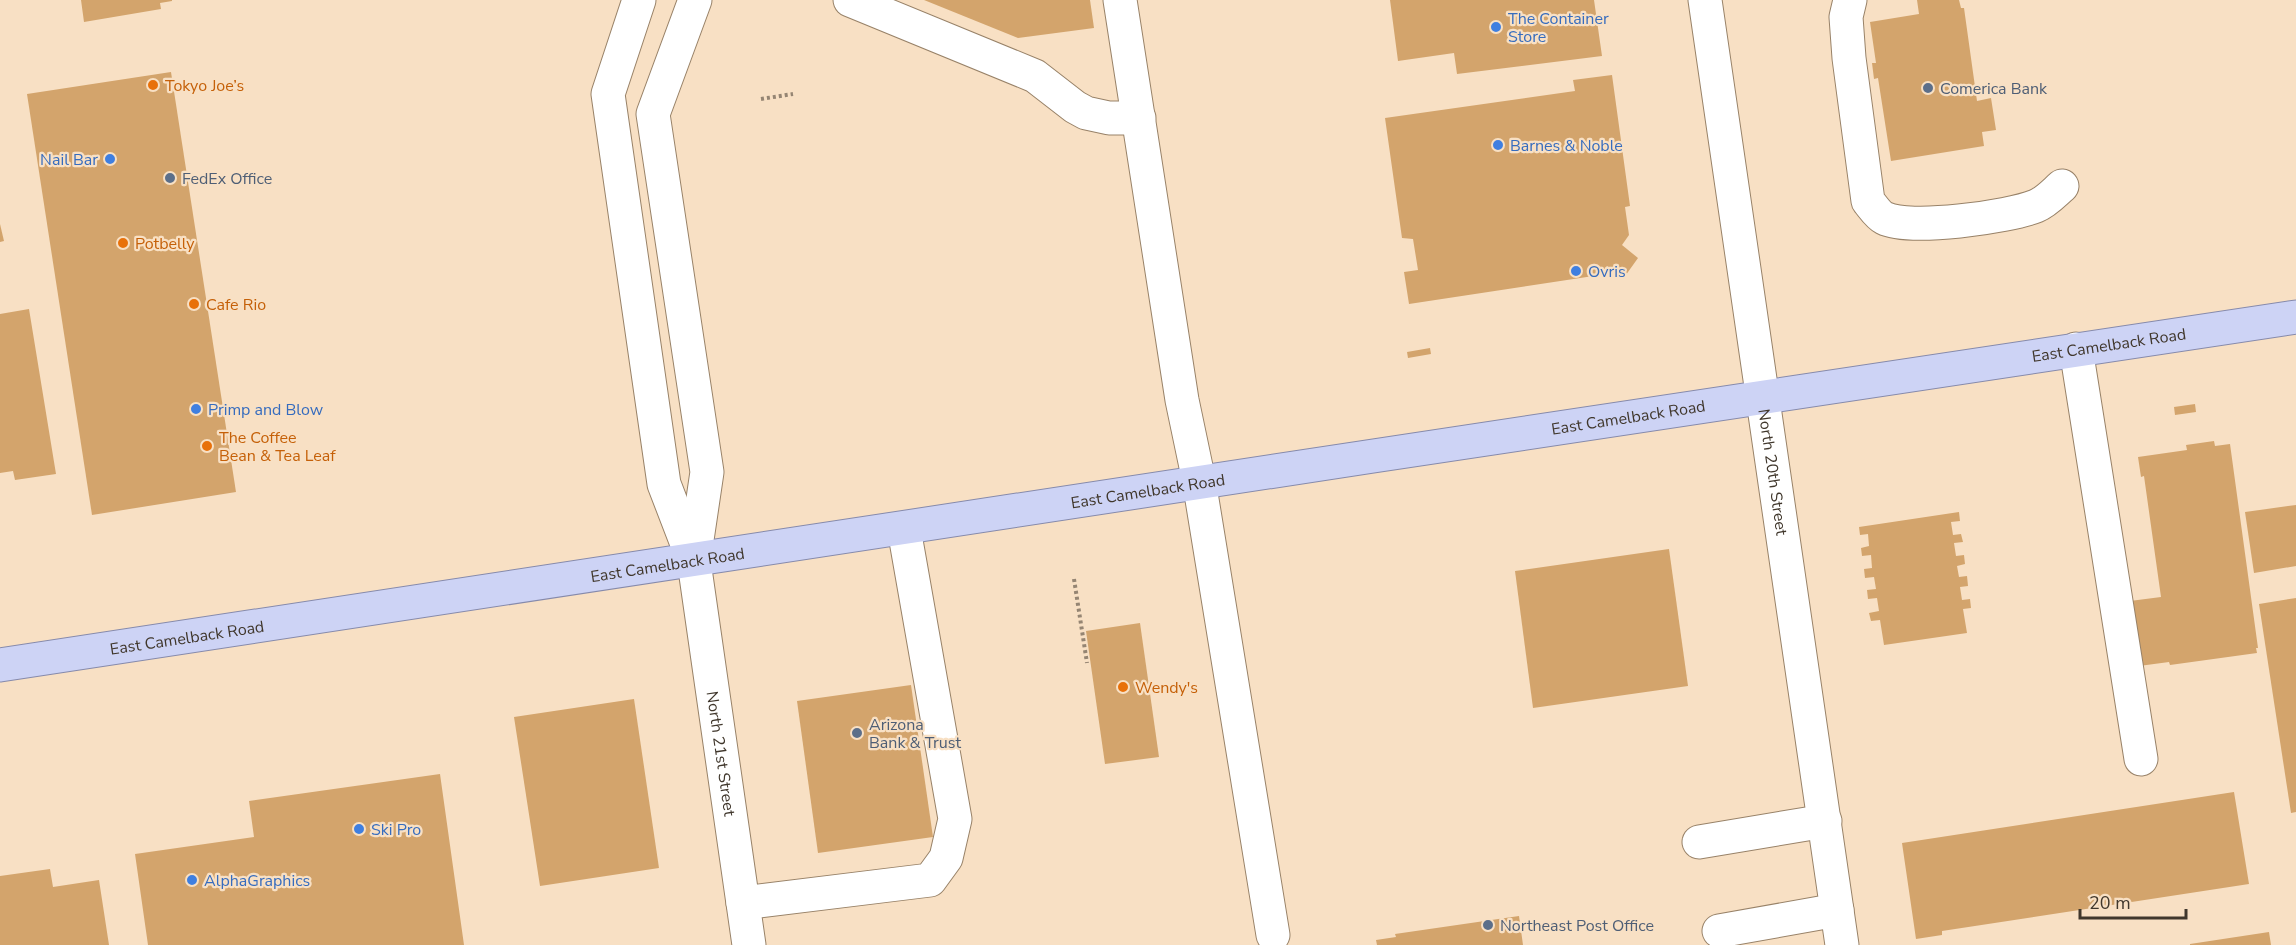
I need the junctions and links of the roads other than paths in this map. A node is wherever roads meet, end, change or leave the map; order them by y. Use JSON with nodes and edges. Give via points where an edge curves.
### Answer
{"nodes":[{"id":1,"x":639,"y":0,"type":"edge"},
{"id":2,"x":695,"y":0,"type":"edge"},
{"id":3,"x":850,"y":0,"type":"edge"},
{"id":4,"x":1120,"y":0,"type":"edge"},
{"id":5,"x":1705,"y":0,"type":"edge"},
{"id":6,"x":1850,"y":0,"type":"edge"},
{"id":7,"x":1139,"y":118,"type":"junction"},
{"id":8,"x":2062,"y":186,"type":"dead end"},
{"id":9,"x":2296,"y":316,"type":"edge"},
{"id":10,"x":2076,"y":349,"type":"junction"},
{"id":11,"x":1762,"y":396,"type":"junction"},
{"id":12,"x":1199,"y":482,"type":"junction"},
{"id":13,"x":904,"y":529,"type":"junction"},
{"id":14,"x":694,"y":562,"type":"junction"},
{"id":15,"x":0,"y":665,"type":"edge"},
{"id":16,"x":2141,"y":759,"type":"dead end"},
{"id":17,"x":1825,"y":821,"type":"junction"},
{"id":18,"x":1699,"y":842,"type":"dead end"},
{"id":19,"x":743,"y":903,"type":"junction"},
{"id":20,"x":1837,"y":910,"type":"junction"},
{"id":21,"x":1719,"y":931,"type":"dead end"},
{"id":22,"x":1273,"y":935,"type":"dead end"},
{"id":23,"x":749,"y":945,"type":"edge"},
{"id":24,"x":1842,"y":945,"type":"edge"}],
"edges":[{"from":1,"to":14,"type":"street","via":[[608,94],[664,484]]},
{"from":2,"to":14,"type":"street","via":[[653,114],[708,472]]},
{"from":3,"to":7,"type":"street","via":[[1035,76],[1086,113]]},
{"from":4,"to":7,"type":"street"},
{"from":5,"to":11,"type":"street","name":"North 20th Street"},
{"from":6,"to":8,"type":"street","via":[[1846,17],[1849,58],[1868,201],[1882,218],[1899,224],[1933,223],[2018,213],[2039,205]]},
{"from":7,"to":12,"type":"street","via":[[1182,400]]},
{"from":9,"to":10,"type":"main road","name":"East Camelback Road"},
{"from":10,"to":11,"type":"main road","name":"East Camelback Road"},
{"from":10,"to":16,"type":"street"},
{"from":11,"to":12,"type":"main road","name":"East Camelback Road"},
{"from":11,"to":17,"type":"street","name":"North 20th Street"},
{"from":12,"to":13,"type":"main road","name":"East Camelback Road"},
{"from":12,"to":22,"type":"street"},
{"from":13,"to":14,"type":"main road","name":"East Camelback Road"},
{"from":13,"to":19,"type":"street","via":[[955,819],[946,858],[930,880]]},
{"from":14,"to":15,"type":"main road","name":"East Camelback Road"},
{"from":14,"to":19,"type":"street","name":"North 21st Street"},
{"from":17,"to":18,"type":"street"},
{"from":17,"to":20,"type":"street","name":"North 20th Street"},
{"from":19,"to":23,"type":"street","name":"North 21st Street"},
{"from":20,"to":21,"type":"street"},
{"from":20,"to":24,"type":"street","name":"North 20th Street"}]}
